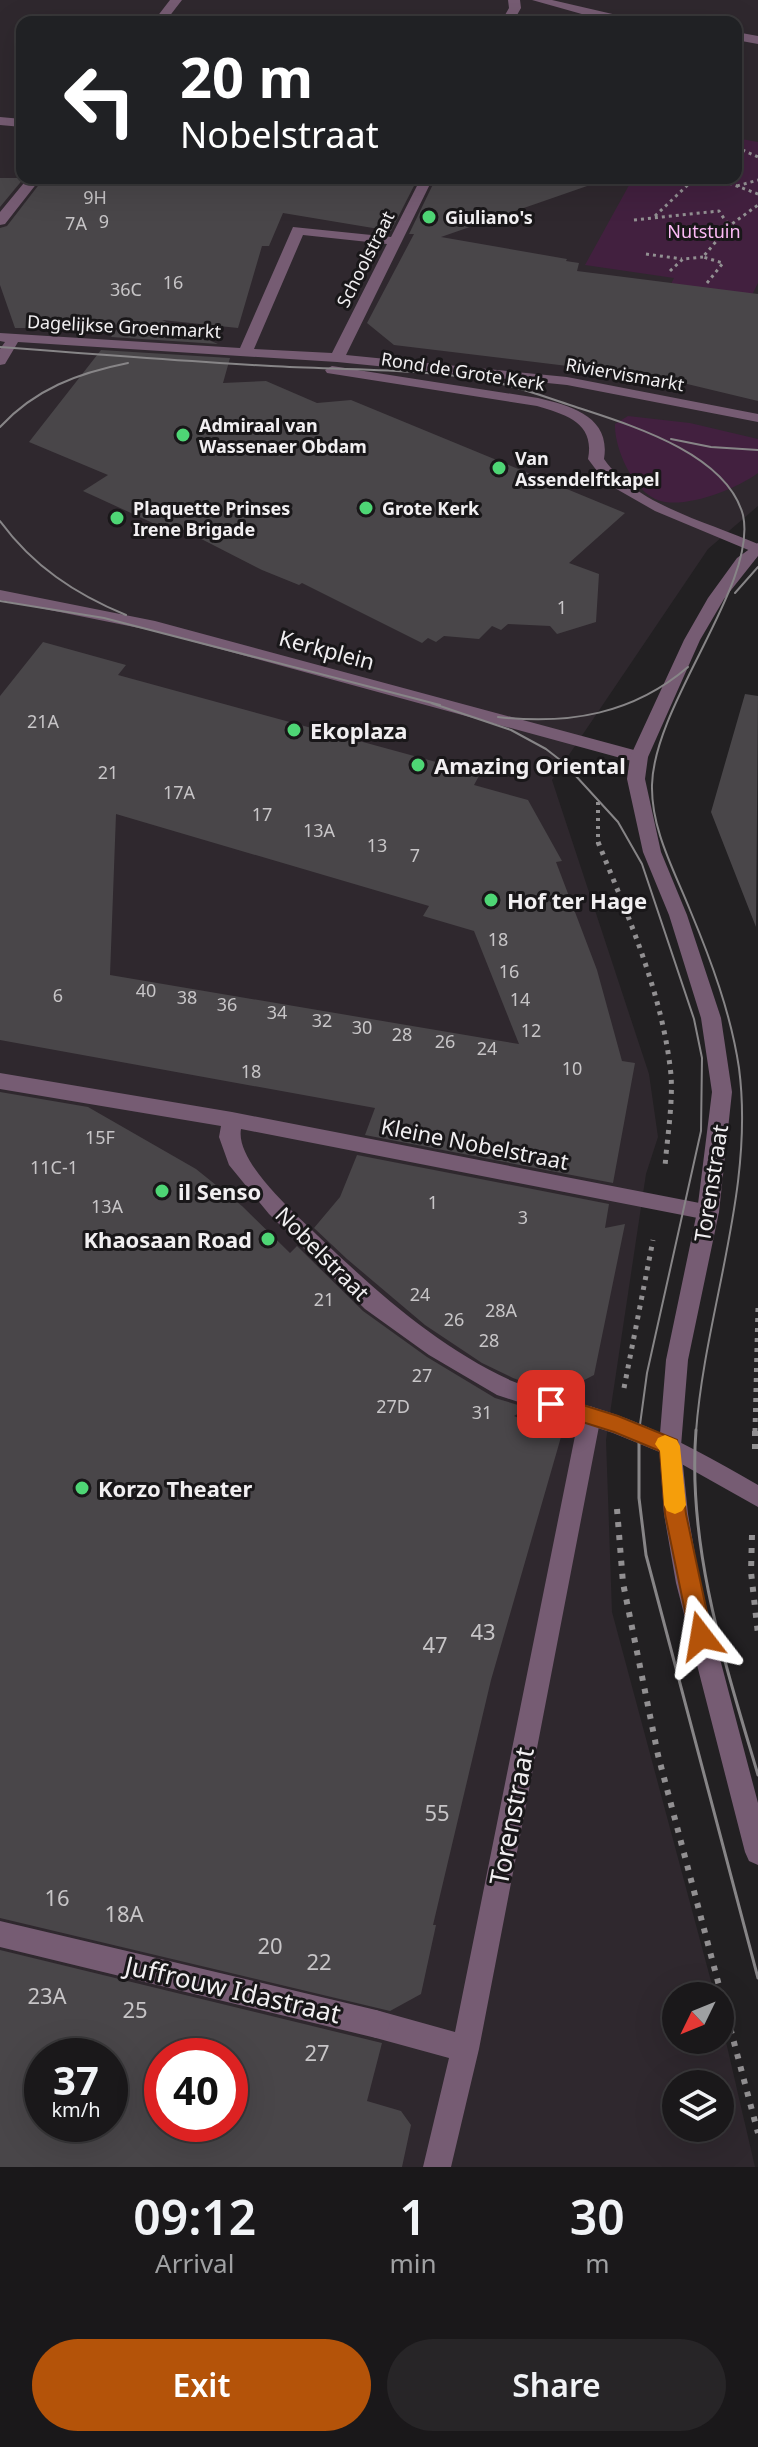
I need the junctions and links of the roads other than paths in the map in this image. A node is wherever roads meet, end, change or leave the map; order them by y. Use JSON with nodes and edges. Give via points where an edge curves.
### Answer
{"nodes":[{"id":1,"x":176,"y":0,"type":"edge"},
{"id":2,"x":538,"y":0,"type":"edge"},
{"id":3,"x":605,"y":0,"type":"edge"},
{"id":4,"x":596,"y":15,"type":"junction"},
{"id":5,"x":164,"y":16,"type":"edge"},
{"id":6,"x":602,"y":16,"type":"edge"},
{"id":7,"x":30,"y":184,"type":"edge"},
{"id":8,"x":424,"y":184,"type":"edge"},
{"id":9,"x":0,"y":221,"type":"edge"},
{"id":10,"x":394,"y":241,"type":"junction"},
{"id":11,"x":7,"y":337,"type":"edge"},
{"id":12,"x":246,"y":351,"type":"junction"},
{"id":13,"x":337,"y":358,"type":"junction"},
{"id":14,"x":0,"y":361,"type":"edge"},
{"id":15,"x":758,"y":418,"type":"edge"},
{"id":16,"x":758,"y":548,"type":"edge"},
{"id":17,"x":0,"y":595,"type":"edge"},
{"id":18,"x":639,"y":757,"type":"junction"},
{"id":19,"x":0,"y":1081,"type":"edge"},
{"id":20,"x":232,"y":1120,"type":"junction"},
{"id":21,"x":708,"y":1212,"type":"junction"},
{"id":22,"x":590,"y":1416,"type":"junction"},
{"id":23,"x":670,"y":1446,"type":"junction"},
{"id":24,"x":758,"y":1497,"type":"edge"},
{"id":25,"x":758,"y":1852,"type":"edge"},
{"id":26,"x":0,"y":1934,"type":"edge"},
{"id":27,"x":465,"y":2049,"type":"junction"},
{"id":28,"x":437,"y":2167,"type":"edge"}],
"edges":[{"from":1,"to":5,"type":"street"},
{"from":2,"to":4,"type":"street"},
{"from":3,"to":4,"type":"street"},
{"from":4,"to":6,"type":"street"},
{"from":7,"to":9,"type":"street"},
{"from":8,"to":10,"type":"street","name":"Schoolstraat"},
{"from":10,"to":12,"type":"street","via":[[298,230]]},
{"from":10,"to":13,"type":"street","name":"Schoolstraat"},
{"from":11,"to":12,"type":"street","name":"Dagelijkse Groenmarkt"},
{"from":11,"to":14,"type":"street"},
{"from":12,"to":13,"type":"street","name":"Riviervismarkt"},
{"from":12,"to":16,"type":"street","name":"Rond de Grote Kerk","via":[[567,409],[596,434],[596,459],[611,480],[670,513]]},
{"from":13,"to":15,"type":"street","name":"Riviervismarkt","via":[[567,381]]},
{"from":16,"to":18,"type":"street","name":"Torenstraat","via":[[716,598],[692,640]]},
{"from":17,"to":18,"type":"street","name":"Kerkplein","via":[[155,626]]},
{"from":18,"to":21,"type":"street","name":"Torenstraat","via":[[640,807],[711,1018],[718,1057],[721,1119]]},
{"from":19,"to":20,"type":"street"},
{"from":20,"to":21,"type":"street","name":"Kleine Nobelstraat"},
{"from":20,"to":22,"type":"street","name":"Nobelstraat","via":[[229,1137],[236,1159],[276,1208],[373,1303],[437,1349],[505,1388]]},
{"from":21,"to":23,"type":"street","name":"Torenstraat","via":[[677,1360]]},
{"from":22,"to":23,"type":"street","name":"Nobelstraat"},
{"from":22,"to":27,"type":"street","name":"Torenstraat"},
{"from":23,"to":24,"type":"street","name":"Nobelstraat"},
{"from":23,"to":25,"type":"street","name":"Torenstraat","via":[[688,1583]]},
{"from":26,"to":27,"type":"street","name":"Juffrouw Idastraat"},
{"from":27,"to":28,"type":"street","name":"Torenstraat"}]}
